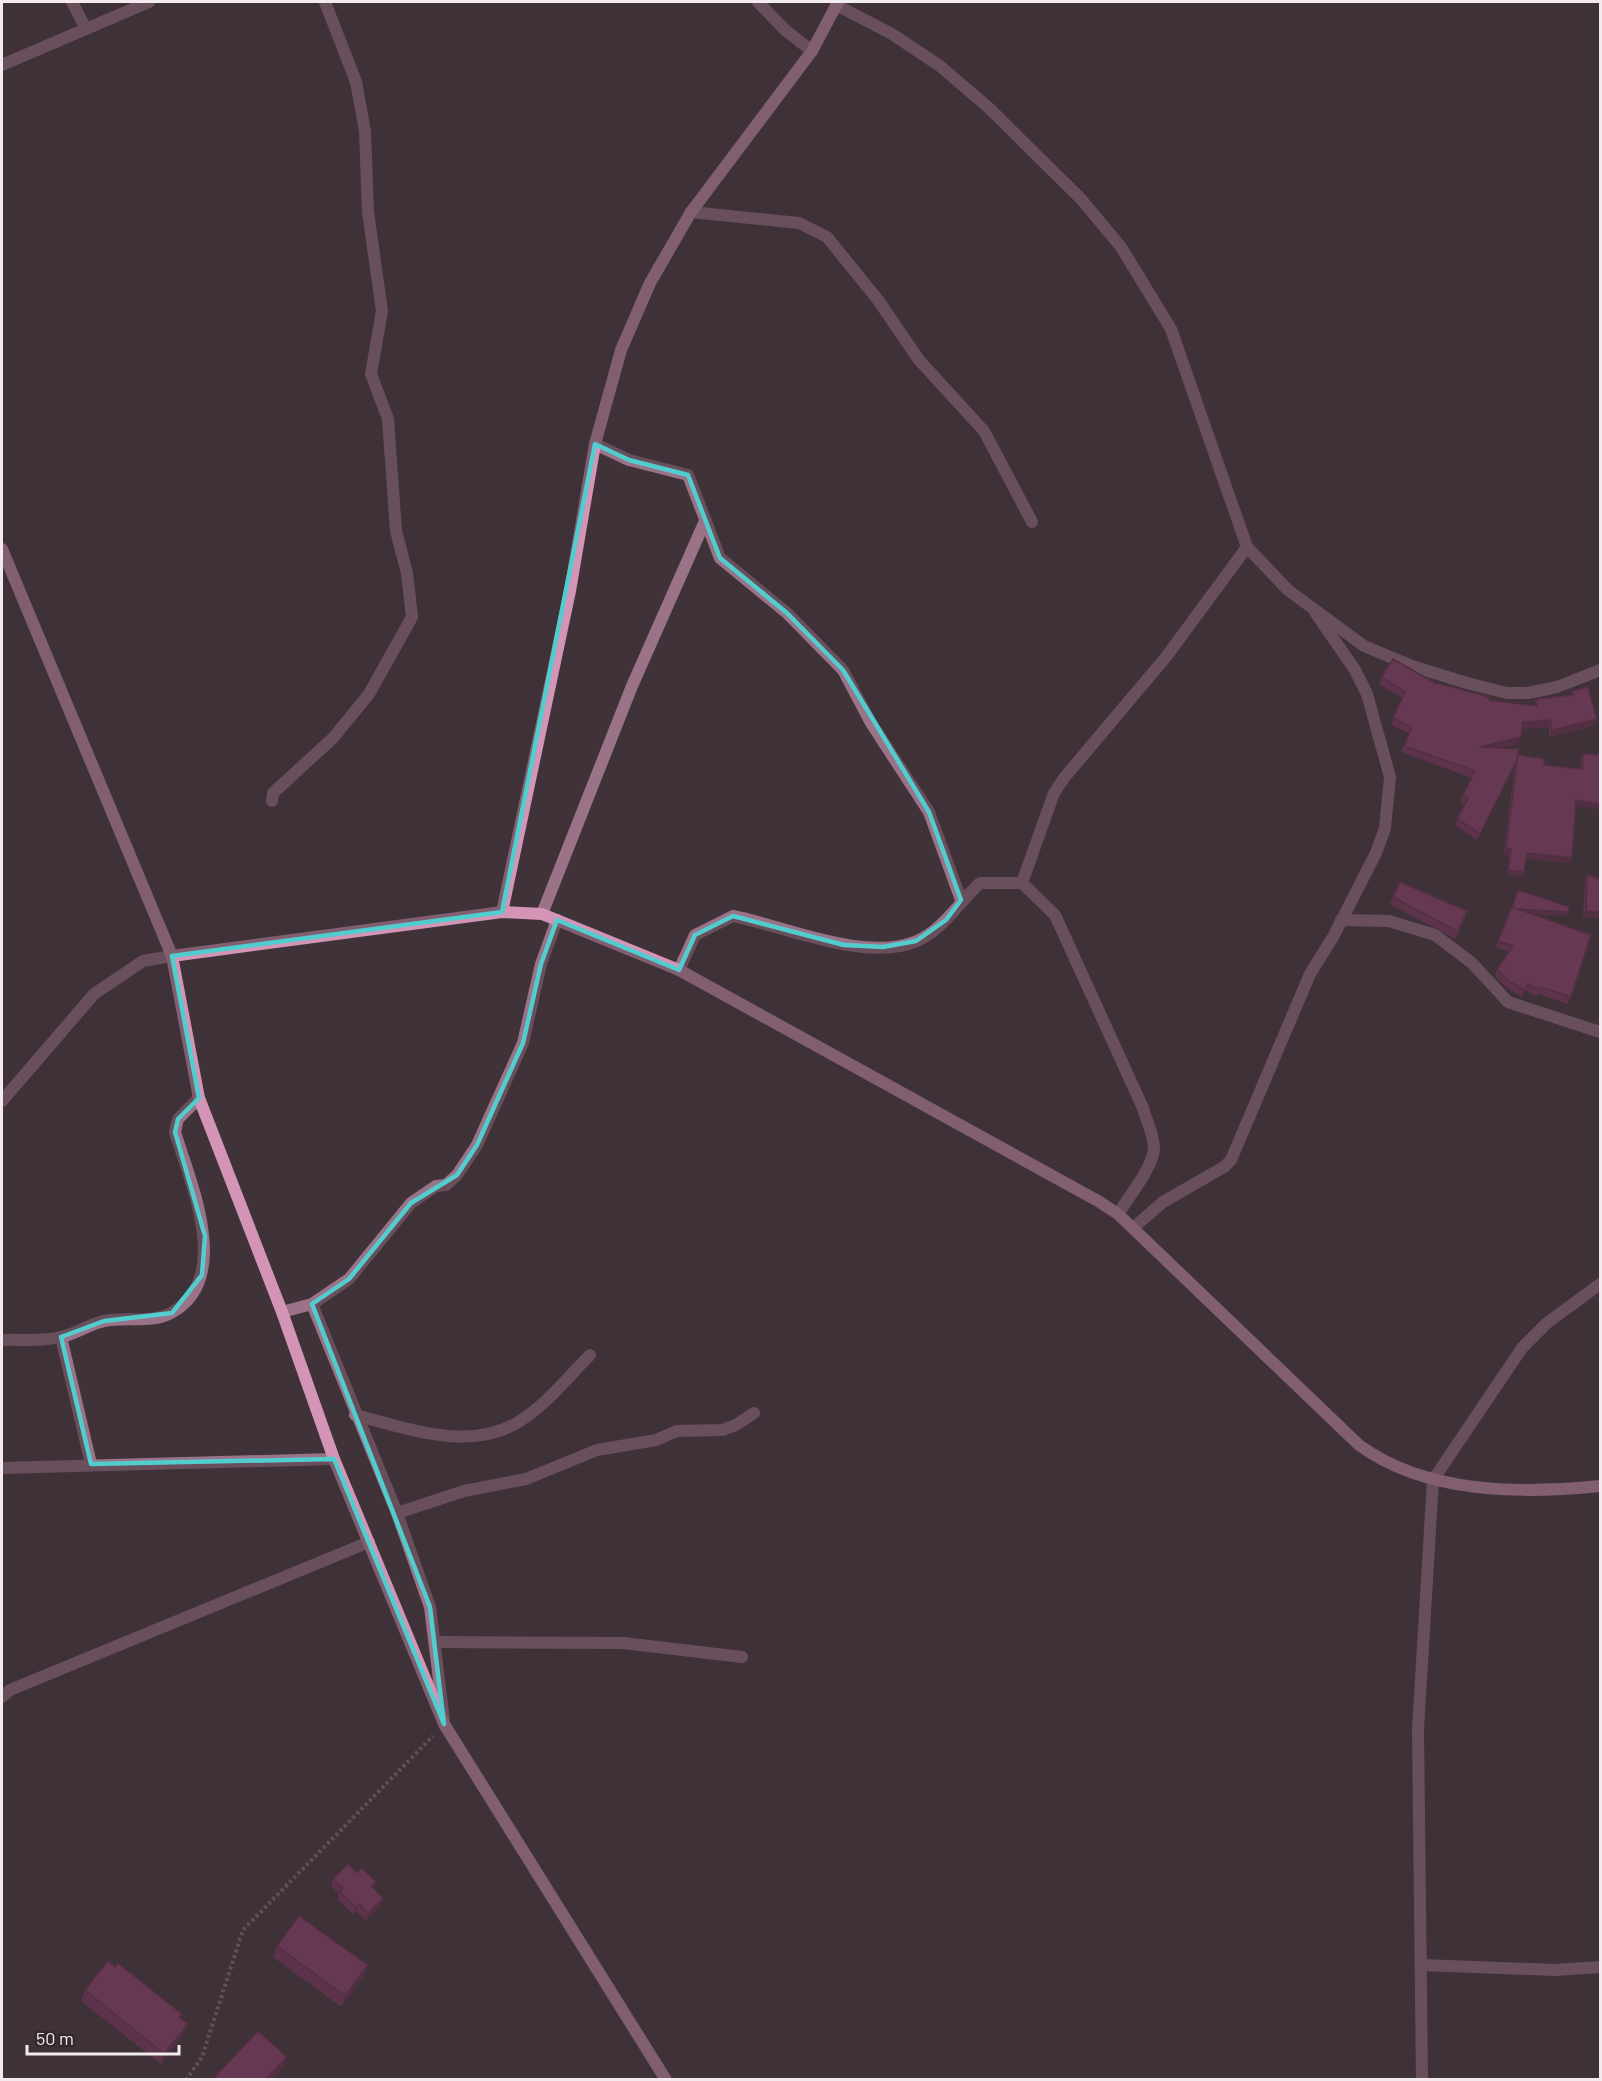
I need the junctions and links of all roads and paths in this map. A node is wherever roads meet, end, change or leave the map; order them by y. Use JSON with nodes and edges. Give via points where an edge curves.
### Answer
{"nodes":[{"id":1,"x":72,"y":2,"type":"edge"},
{"id":2,"x":149,"y":2,"type":"edge"},
{"id":3,"x":325,"y":2,"type":"edge"},
{"id":4,"x":758,"y":2,"type":"edge"},
{"id":5,"x":837,"y":3,"type":"edge"},
{"id":6,"x":86,"y":29,"type":"junction"},
{"id":7,"x":812,"y":51,"type":"junction"},
{"id":8,"x":2,"y":65,"type":"edge"},
{"id":9,"x":691,"y":212,"type":"junction"},
{"id":10,"x":595,"y":444,"type":"junction"},
{"id":11,"x":705,"y":521,"type":"junction"},
{"id":12,"x":1032,"y":522,"type":"dead end"},
{"id":13,"x":1247,"y":547,"type":"junction"},
{"id":14,"x":2,"y":549,"type":"edge"},
{"id":15,"x":1312,"y":606,"type":"junction"},
{"id":16,"x":1600,"y":670,"type":"edge"},
{"id":17,"x":272,"y":801,"type":"dead end"},
{"id":18,"x":1022,"y":883,"type":"junction"},
{"id":19,"x":961,"y":900,"type":"junction"},
{"id":20,"x":502,"y":912,"type":"junction"},
{"id":21,"x":542,"y":914,"type":"junction"},
{"id":22,"x":557,"y":920,"type":"junction"},
{"id":23,"x":1341,"y":920,"type":"junction"},
{"id":24,"x":172,"y":956,"type":"junction"},
{"id":25,"x":679,"y":970,"type":"junction"},
{"id":26,"x":1600,"y":1032,"type":"edge"},
{"id":27,"x":199,"y":1098,"type":"junction"},
{"id":28,"x":2,"y":1101,"type":"edge"},
{"id":29,"x":1119,"y":1214,"type":"junction"},
{"id":30,"x":1133,"y":1228,"type":"junction"},
{"id":31,"x":1600,"y":1284,"type":"edge"},
{"id":32,"x":312,"y":1304,"type":"junction"},
{"id":33,"x":282,"y":1312,"type":"junction"},
{"id":34,"x":61,"y":1337,"type":"junction"},
{"id":35,"x":2,"y":1340,"type":"edge"},
{"id":36,"x":590,"y":1355,"type":"dead end"},
{"id":37,"x":754,"y":1413,"type":"dead end"},
{"id":38,"x":355,"y":1415,"type":"junction"},
{"id":39,"x":334,"y":1459,"type":"junction"},
{"id":40,"x":92,"y":1464,"type":"junction"},
{"id":41,"x":2,"y":1468,"type":"edge"},
{"id":42,"x":1433,"y":1480,"type":"junction"},
{"id":43,"x":1600,"y":1486,"type":"edge"},
{"id":44,"x":396,"y":1513,"type":"junction"},
{"id":45,"x":369,"y":1542,"type":"junction"},
{"id":46,"x":436,"y":1642,"type":"junction"},
{"id":47,"x":742,"y":1657,"type":"dead end"},
{"id":48,"x":2,"y":1697,"type":"edge"},
{"id":49,"x":444,"y":1724,"type":"junction"},
{"id":50,"x":1422,"y":1965,"type":"junction"},
{"id":51,"x":1600,"y":1967,"type":"edge"},
{"id":52,"x":186,"y":2079,"type":"edge"},
{"id":53,"x":666,"y":2079,"type":"edge"},
{"id":54,"x":1422,"y":2079,"type":"edge"}],
"edges":[{"from":1,"to":6,"type":"street"},
{"from":2,"to":6,"type":"street"},
{"from":3,"to":17,"type":"street","via":[[356,82],[365,130],[368,213],[382,311],[371,374],[388,419],[396,531],[412,617],[369,694],[333,738],[273,793]]},
{"from":4,"to":7,"type":"street"},
{"from":5,"to":7,"type":"street"},
{"from":5,"to":13,"type":"street","via":[[940,66],[1081,199],[1121,247],[1171,329]]},
{"from":6,"to":8,"type":"street"},
{"from":7,"to":9,"type":"street"},
{"from":9,"to":10,"type":"street","via":[[636,312],[612,376]]},
{"from":9,"to":12,"type":"street","via":[[799,223],[827,237],[919,360],[984,431]]},
{"from":10,"to":11,"type":"street","via":[[629,460],[688,474]]},
{"from":10,"to":20,"type":"street","via":[[570,591]]},
{"from":11,"to":19,"type":"street","via":[[720,558],[787,613],[843,670],[929,812]]},
{"from":11,"to":21,"type":"street","via":[[632,686]]},
{"from":13,"to":15,"type":"street","via":[[1288,590]]},
{"from":13,"to":18,"type":"street","via":[[1166,657],[1064,778],[1054,793]]},
{"from":14,"to":24,"type":"street"},
{"from":15,"to":16,"type":"street","via":[[1364,646],[1412,666],[1507,693],[1557,687]]},
{"from":15,"to":23,"type":"street","via":[[1367,694],[1390,777],[1380,844]]},
{"from":18,"to":19,"type":"street","via":[[980,883]]},
{"from":18,"to":29,"type":"street","via":[[1055,915],[1139,1098],[1149,1131],[1154,1149],[1149,1165]]},
{"from":19,"to":25,"type":"street","via":[[946,920],[916,941],[883,947],[844,945],[733,916],[695,935]]},
{"from":20,"to":21,"type":"street"},
{"from":20,"to":24,"type":"street"},
{"from":21,"to":22,"type":"street"},
{"from":22,"to":25,"type":"street"},
{"from":22,"to":32,"type":"street","via":[[541,964],[524,1042],[472,1152],[446,1185],[436,1186],[411,1203],[349,1279]]},
{"from":23,"to":26,"type":"street","via":[[1389,921],[1435,935],[1472,963],[1509,1002]]},
{"from":23,"to":30,"type":"street","via":[[1310,974],[1231,1160],[1163,1202]]},
{"from":24,"to":27,"type":"street"},
{"from":24,"to":28,"type":"street","via":[[143,962],[94,994]]},
{"from":25,"to":29,"type":"street"},
{"from":27,"to":33,"type":"street"},
{"from":27,"to":34,"type":"street","via":[[178,1119],[175,1132],[205,1236],[202,1275],[188,1298],[172,1312],[153,1318],[104,1321]]},
{"from":29,"to":30,"type":"street"},
{"from":30,"to":42,"type":"street","via":[[1359,1445],[1381,1461]]},
{"from":31,"to":42,"type":"street","via":[[1547,1323],[1522,1348]]},
{"from":32,"to":33,"type":"street"},
{"from":32,"to":38,"type":"street"},
{"from":33,"to":39,"type":"street"},
{"from":34,"to":35,"type":"street"},
{"from":34,"to":40,"type":"street"},
{"from":36,"to":38,"type":"street","via":[[541,1405],[519,1422],[493,1432],[444,1437]]},
{"from":37,"to":44,"type":"street","via":[[722,1430],[677,1431],[656,1440],[597,1450],[526,1479],[464,1491]]},
{"from":38,"to":44,"type":"street"},
{"from":39,"to":40,"type":"street"},
{"from":39,"to":45,"type":"street"},
{"from":40,"to":41,"type":"street"},
{"from":42,"to":43,"type":"street","via":[[1537,1490]]},
{"from":42,"to":50,"type":"street","via":[[1418,1729]]},
{"from":44,"to":46,"type":"street","via":[[430,1607]]},
{"from":45,"to":48,"type":"street","via":[[10,1689]]},
{"from":45,"to":49,"type":"street"},
{"from":46,"to":47,"type":"street","via":[[622,1643]]},
{"from":46,"to":49,"type":"street"},
{"from":49,"to":52,"type":"path","via":[[243,1930],[202,2057]]},
{"from":49,"to":53,"type":"street"},
{"from":50,"to":51,"type":"street","via":[[1555,1970]]},
{"from":50,"to":54,"type":"street"}]}
